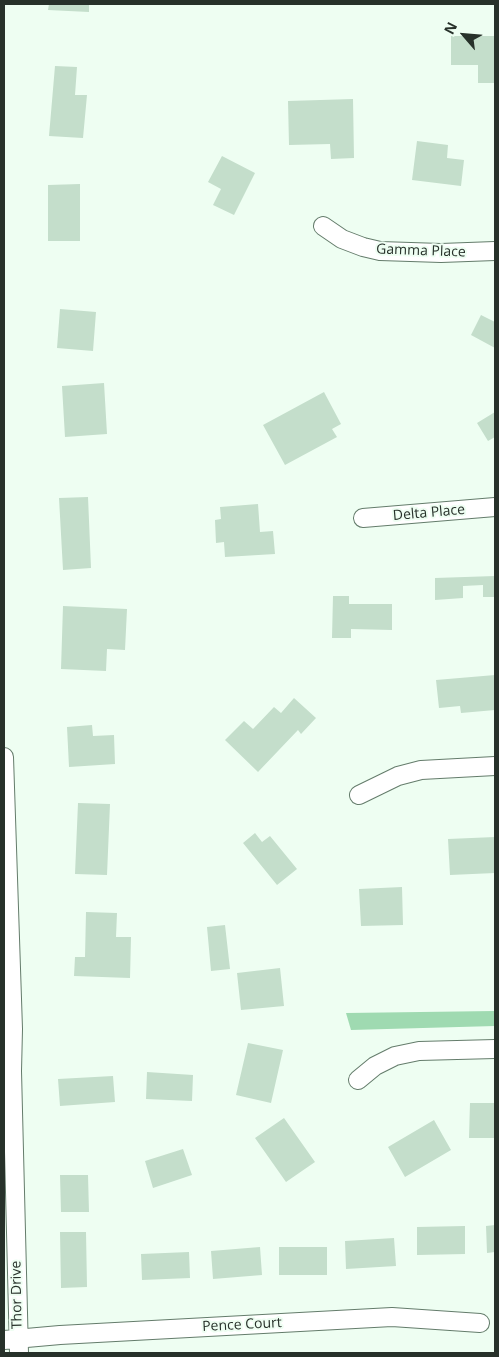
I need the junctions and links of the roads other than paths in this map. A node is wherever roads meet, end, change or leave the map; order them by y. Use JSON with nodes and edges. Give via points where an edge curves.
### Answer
{"nodes":[{"id":1,"x":323,"y":226,"type":"dead end"},
{"id":2,"x":495,"y":251,"type":"edge"},
{"id":3,"x":495,"y":507,"type":"edge"},
{"id":4,"x":363,"y":518,"type":"dead end"},
{"id":5,"x":4,"y":757,"type":"edge"},
{"id":6,"x":495,"y":766,"type":"edge"},
{"id":7,"x":359,"y":796,"type":"dead end"},
{"id":8,"x":495,"y":1049,"type":"edge"},
{"id":9,"x":358,"y":1080,"type":"dead end"},
{"id":10,"x":480,"y":1322,"type":"dead end"},
{"id":11,"x":14,"y":1344,"type":"edge"}],
"edges":[{"from":1,"to":2,"type":"street","name":"Gamma Place","via":[[342,239],[380,251]]},
{"from":3,"to":4,"type":"street","name":"Delta Place"},
{"from":5,"to":11,"type":"street","name":"Thor Drive","via":[[13,1029]]},
{"from":6,"to":7,"type":"street","via":[[421,770],[398,776]]},
{"from":8,"to":9,"type":"street","via":[[419,1051],[394,1056]]},
{"from":10,"to":11,"type":"street","name":"Pence Court","via":[[392,1317]]}]}
